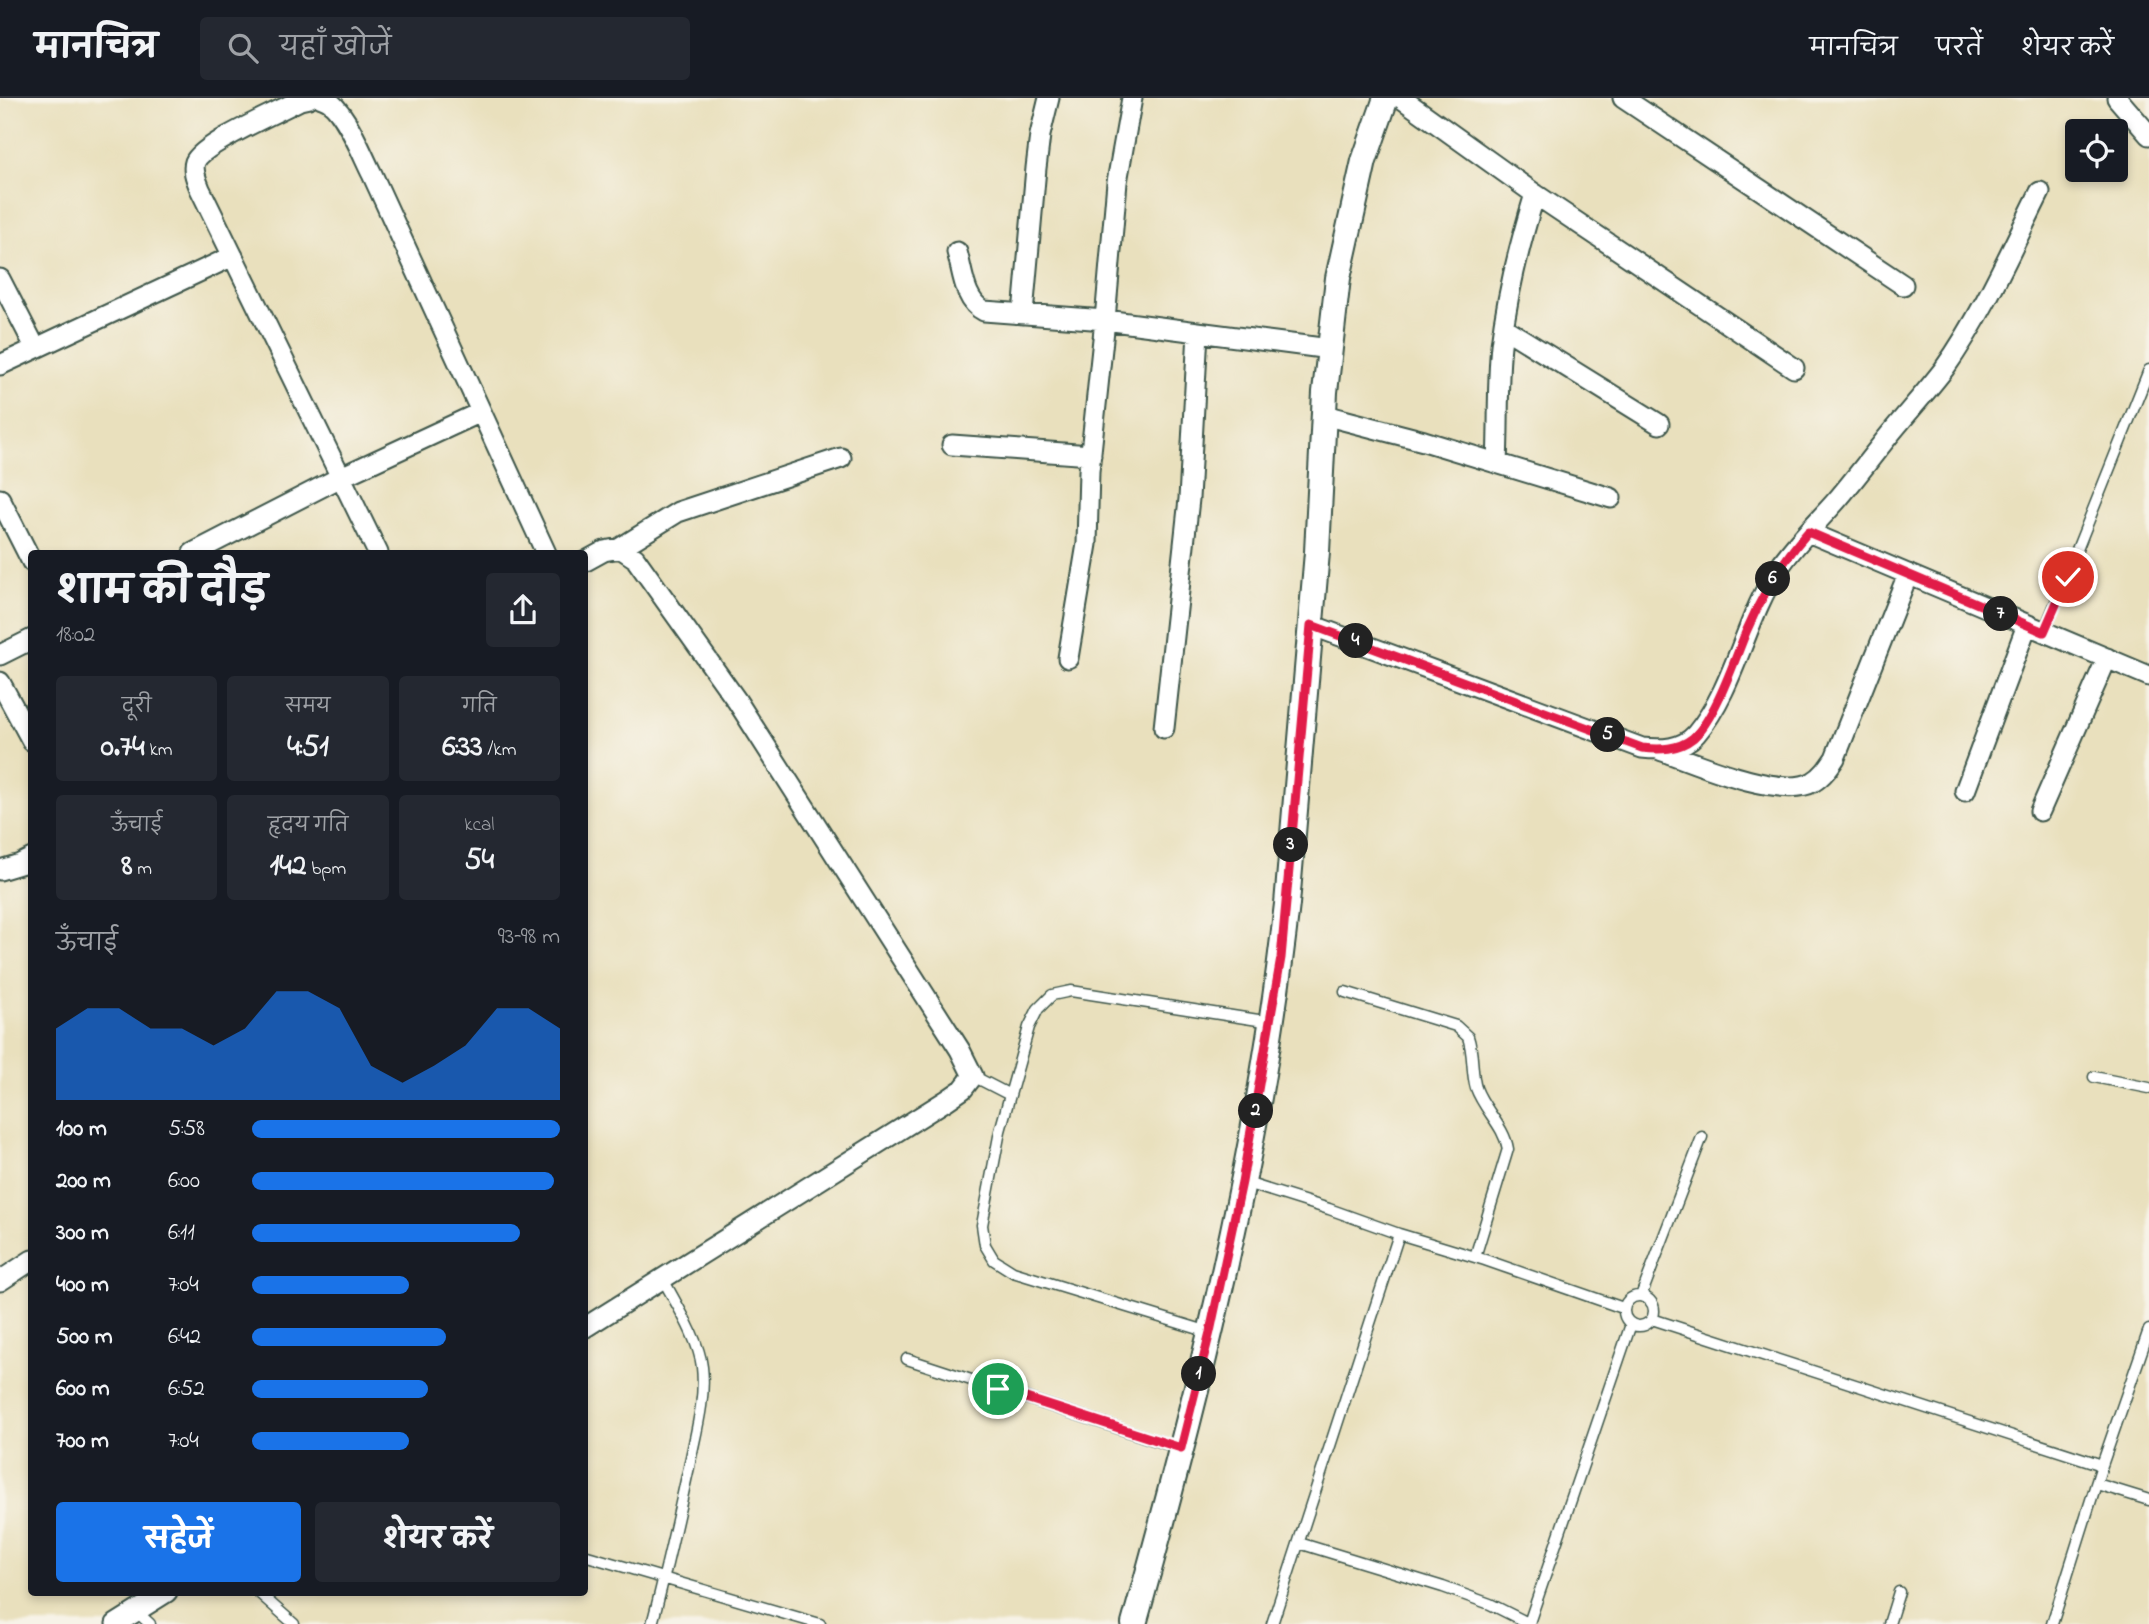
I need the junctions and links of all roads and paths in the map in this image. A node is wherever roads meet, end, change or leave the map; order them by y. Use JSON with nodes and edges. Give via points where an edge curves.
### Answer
{"nodes":[{"id":1,"x":309,"y":98,"type":"edge"},
{"id":2,"x":322,"y":98,"type":"edge"},
{"id":3,"x":1049,"y":98,"type":"edge"},
{"id":4,"x":1132,"y":98,"type":"edge"},
{"id":5,"x":1386,"y":98,"type":"edge"},
{"id":6,"x":1401,"y":98,"type":"edge"},
{"id":7,"x":1623,"y":98,"type":"edge"},
{"id":8,"x":2117,"y":98,"type":"edge"},
{"id":9,"x":2149,"y":135,"type":"edge"},
{"id":10,"x":2040,"y":192,"type":"dead end"},
{"id":11,"x":1535,"y":194,"type":"junction"},
{"id":12,"x":957,"y":252,"type":"dead end"},
{"id":13,"x":233,"y":256,"type":"junction"},
{"id":14,"x":0,"y":279,"type":"edge"},
{"id":15,"x":1903,"y":285,"type":"dead end"},
{"id":16,"x":1023,"y":314,"type":"junction"},
{"id":17,"x":1105,"y":320,"type":"junction"},
{"id":18,"x":1504,"y":328,"type":"junction"},
{"id":19,"x":1198,"y":332,"type":"junction"},
{"id":20,"x":35,"y":347,"type":"junction"},
{"id":21,"x":1330,"y":349,"type":"junction"},
{"id":22,"x":0,"y":365,"type":"edge"},
{"id":23,"x":1794,"y":368,"type":"dead end"},
{"id":24,"x":2149,"y":370,"type":"edge"},
{"id":25,"x":481,"y":412,"type":"junction"},
{"id":26,"x":1324,"y":415,"type":"junction"},
{"id":27,"x":1659,"y":424,"type":"dead end"},
{"id":28,"x":952,"y":445,"type":"dead end"},
{"id":29,"x":1091,"y":454,"type":"junction"},
{"id":30,"x":841,"y":458,"type":"dead end"},
{"id":31,"x":1497,"y":463,"type":"junction"},
{"id":32,"x":341,"y":477,"type":"junction"},
{"id":33,"x":1611,"y":498,"type":"dead end"},
{"id":34,"x":0,"y":499,"type":"edge"},
{"id":35,"x":1808,"y":532,"type":"junction"},
{"id":36,"x":620,"y":548,"type":"junction"},
{"id":37,"x":199,"y":550,"type":"edge"},
{"id":38,"x":377,"y":550,"type":"edge"},
{"id":39,"x":545,"y":550,"type":"edge"},
{"id":40,"x":28,"y":554,"type":"edge"},
{"id":41,"x":588,"y":560,"type":"edge"},
{"id":42,"x":1908,"y":574,"type":"junction"},
{"id":43,"x":1311,"y":625,"type":"junction"},
{"id":44,"x":2036,"y":628,"type":"junction"},
{"id":45,"x":28,"y":641,"type":"edge"},
{"id":46,"x":0,"y":655,"type":"edge"},
{"id":47,"x":1068,"y":658,"type":"dead end"},
{"id":48,"x":2107,"y":658,"type":"junction"},
{"id":49,"x":2149,"y":676,"type":"edge"},
{"id":50,"x":0,"y":682,"type":"edge"},
{"id":51,"x":1164,"y":728,"type":"dead end"},
{"id":52,"x":28,"y":734,"type":"edge"},
{"id":53,"x":1659,"y":750,"type":"junction"},
{"id":54,"x":1965,"y":791,"type":"dead end"},
{"id":55,"x":2040,"y":811,"type":"dead end"},
{"id":56,"x":28,"y":860,"type":"edge"},
{"id":57,"x":0,"y":870,"type":"edge"},
{"id":58,"x":1345,"y":992,"type":"dead end"},
{"id":59,"x":1270,"y":1022,"type":"junction"},
{"id":60,"x":973,"y":1076,"type":"junction"},
{"id":61,"x":2094,"y":1077,"type":"dead end"},
{"id":62,"x":2149,"y":1088,"type":"edge"},
{"id":63,"x":1010,"y":1095,"type":"junction"},
{"id":64,"x":1702,"y":1137,"type":"dead end"},
{"id":65,"x":1242,"y":1182,"type":"junction"},
{"id":66,"x":1399,"y":1234,"type":"junction"},
{"id":67,"x":1475,"y":1257,"type":"junction"},
{"id":68,"x":28,"y":1262,"type":"edge"},
{"id":69,"x":663,"y":1279,"type":"junction"},
{"id":70,"x":0,"y":1281,"type":"edge"},
{"id":71,"x":1641,"y":1296,"type":"junction"},
{"id":72,"x":1623,"y":1308,"type":"junction"},
{"id":73,"x":1652,"y":1319,"type":"junction"},
{"id":74,"x":1630,"y":1324,"type":"junction"},
{"id":75,"x":588,"y":1326,"type":"edge"},
{"id":76,"x":2149,"y":1330,"type":"edge"},
{"id":77,"x":1210,"y":1332,"type":"junction"},
{"id":78,"x":907,"y":1359,"type":"dead end"},
{"id":79,"x":1181,"y":1448,"type":"junction"},
{"id":80,"x":2102,"y":1465,"type":"junction"},
{"id":81,"x":2097,"y":1483,"type":"junction"},
{"id":82,"x":2149,"y":1500,"type":"edge"},
{"id":83,"x":1299,"y":1543,"type":"junction"},
{"id":84,"x":588,"y":1556,"type":"edge"},
{"id":85,"x":664,"y":1578,"type":"junction"},
{"id":86,"x":1899,"y":1592,"type":"dead end"},
{"id":87,"x":163,"y":1596,"type":"edge"},
{"id":88,"x":262,"y":1596,"type":"edge"},
{"id":89,"x":143,"y":1618,"type":"edge"},
{"id":90,"x":1529,"y":1623,"type":"edge"},
{"id":91,"x":116,"y":1624,"type":"edge"},
{"id":92,"x":294,"y":1624,"type":"edge"},
{"id":93,"x":652,"y":1624,"type":"edge"},
{"id":94,"x":820,"y":1624,"type":"edge"},
{"id":95,"x":1134,"y":1624,"type":"edge"},
{"id":96,"x":1272,"y":1624,"type":"edge"},
{"id":97,"x":1889,"y":1624,"type":"edge"},
{"id":98,"x":2052,"y":1624,"type":"edge"}],
"edges":[{"from":1,"to":13,"type":"street","via":[[219,141],[195,163],[200,189]]},
{"from":2,"to":25,"type":"street","via":[[343,118],[361,151]]},
{"from":3,"to":16,"type":"street","via":[[1035,168]]},
{"from":4,"to":17,"type":"street","via":[[1117,182]]},
{"from":5,"to":21,"type":"street","via":[[1364,161],[1338,278]]},
{"from":6,"to":11,"type":"street"},
{"from":7,"to":15,"type":"street"},
{"from":8,"to":9,"type":"street"},
{"from":10,"to":35,"type":"street","via":[[1984,305],[1950,359]]},
{"from":11,"to":18,"type":"street"},
{"from":11,"to":23,"type":"street"},
{"from":12,"to":16,"type":"street","via":[[972,303],[984,311]]},
{"from":13,"to":20,"type":"street"},
{"from":13,"to":32,"type":"street"},
{"from":14,"to":20,"type":"street"},
{"from":16,"to":17,"type":"street"},
{"from":17,"to":19,"type":"street"},
{"from":17,"to":29,"type":"street"},
{"from":18,"to":27,"type":"street"},
{"from":18,"to":31,"type":"street"},
{"from":19,"to":21,"type":"street"},
{"from":19,"to":51,"type":"street","via":[[1189,499]]},
{"from":20,"to":22,"type":"street"},
{"from":21,"to":26,"type":"street"},
{"from":24,"to":44,"type":"lane"},
{"from":25,"to":32,"type":"street"},
{"from":25,"to":39,"type":"street"},
{"from":26,"to":31,"type":"street"},
{"from":26,"to":43,"type":"street"},
{"from":28,"to":29,"type":"street"},
{"from":29,"to":47,"type":"street","via":[[1087,544]]},
{"from":30,"to":36,"type":"street","via":[[678,512]]},
{"from":31,"to":33,"type":"street"},
{"from":32,"to":37,"type":"street"},
{"from":32,"to":38,"type":"street"},
{"from":34,"to":40,"type":"street"},
{"from":35,"to":42,"type":"street"},
{"from":35,"to":53,"type":"street","via":[[1777,570],[1705,722],[1694,737]]},
{"from":36,"to":41,"type":"street"},
{"from":36,"to":60,"type":"street","via":[[635,558],[737,701]]},
{"from":42,"to":44,"type":"street"},
{"from":42,"to":53,"type":"street","via":[[1835,758],[1811,783],[1789,788],[1763,785]]},
{"from":43,"to":53,"type":"street","via":[[1642,748]]},
{"from":43,"to":59,"type":"street","via":[[1287,904]]},
{"from":44,"to":48,"type":"street"},
{"from":44,"to":54,"type":"street"},
{"from":45,"to":46,"type":"street"},
{"from":48,"to":49,"type":"street"},
{"from":48,"to":55,"type":"street"},
{"from":50,"to":52,"type":"street"},
{"from":56,"to":57,"type":"street"},
{"from":58,"to":67,"type":"lane","via":[[1456,1026],[1468,1037],[1475,1084],[1503,1131],[1508,1149]]},
{"from":59,"to":63,"type":"lane","via":[[1071,991],[1052,995],[1029,1027]]},
{"from":59,"to":65,"type":"street"},
{"from":60,"to":63,"type":"lane"},
{"from":60,"to":69,"type":"street","via":[[947,1100]]},
{"from":61,"to":62,"type":"lane"},
{"from":63,"to":77,"type":"lane","via":[[982,1225],[985,1245],[994,1260],[1013,1272]]},
{"from":64,"to":71,"type":"lane"},
{"from":65,"to":66,"type":"lane"},
{"from":65,"to":77,"type":"street"},
{"from":66,"to":67,"type":"lane"},
{"from":66,"to":83,"type":"lane"},
{"from":67,"to":72,"type":"lane"},
{"from":68,"to":70,"type":"street"},
{"from":69,"to":75,"type":"street"},
{"from":69,"to":85,"type":"lane","via":[[697,1349],[703,1391]]},
{"from":71,"to":72,"type":"lane","via":[[1630,1298]]},
{"from":71,"to":73,"type":"lane","via":[[1651,1302]]},
{"from":72,"to":74,"type":"lane"},
{"from":73,"to":74,"type":"lane","via":[[1642,1326]]},
{"from":73,"to":80,"type":"lane"},
{"from":74,"to":90,"type":"lane"},
{"from":76,"to":80,"type":"lane"},
{"from":77,"to":79,"type":"street"},
{"from":78,"to":79,"type":"lane"},
{"from":79,"to":95,"type":"street"},
{"from":80,"to":81,"type":"lane"},
{"from":81,"to":82,"type":"lane"},
{"from":81,"to":98,"type":"lane"},
{"from":83,"to":90,"type":"lane","via":[[1443,1587]]},
{"from":83,"to":96,"type":"lane"},
{"from":84,"to":85,"type":"lane"},
{"from":85,"to":93,"type":"lane"},
{"from":85,"to":94,"type":"lane"},
{"from":86,"to":97,"type":"lane"},
{"from":87,"to":89,"type":"street"},
{"from":88,"to":92,"type":"lane"},
{"from":89,"to":91,"type":"street"}]}
